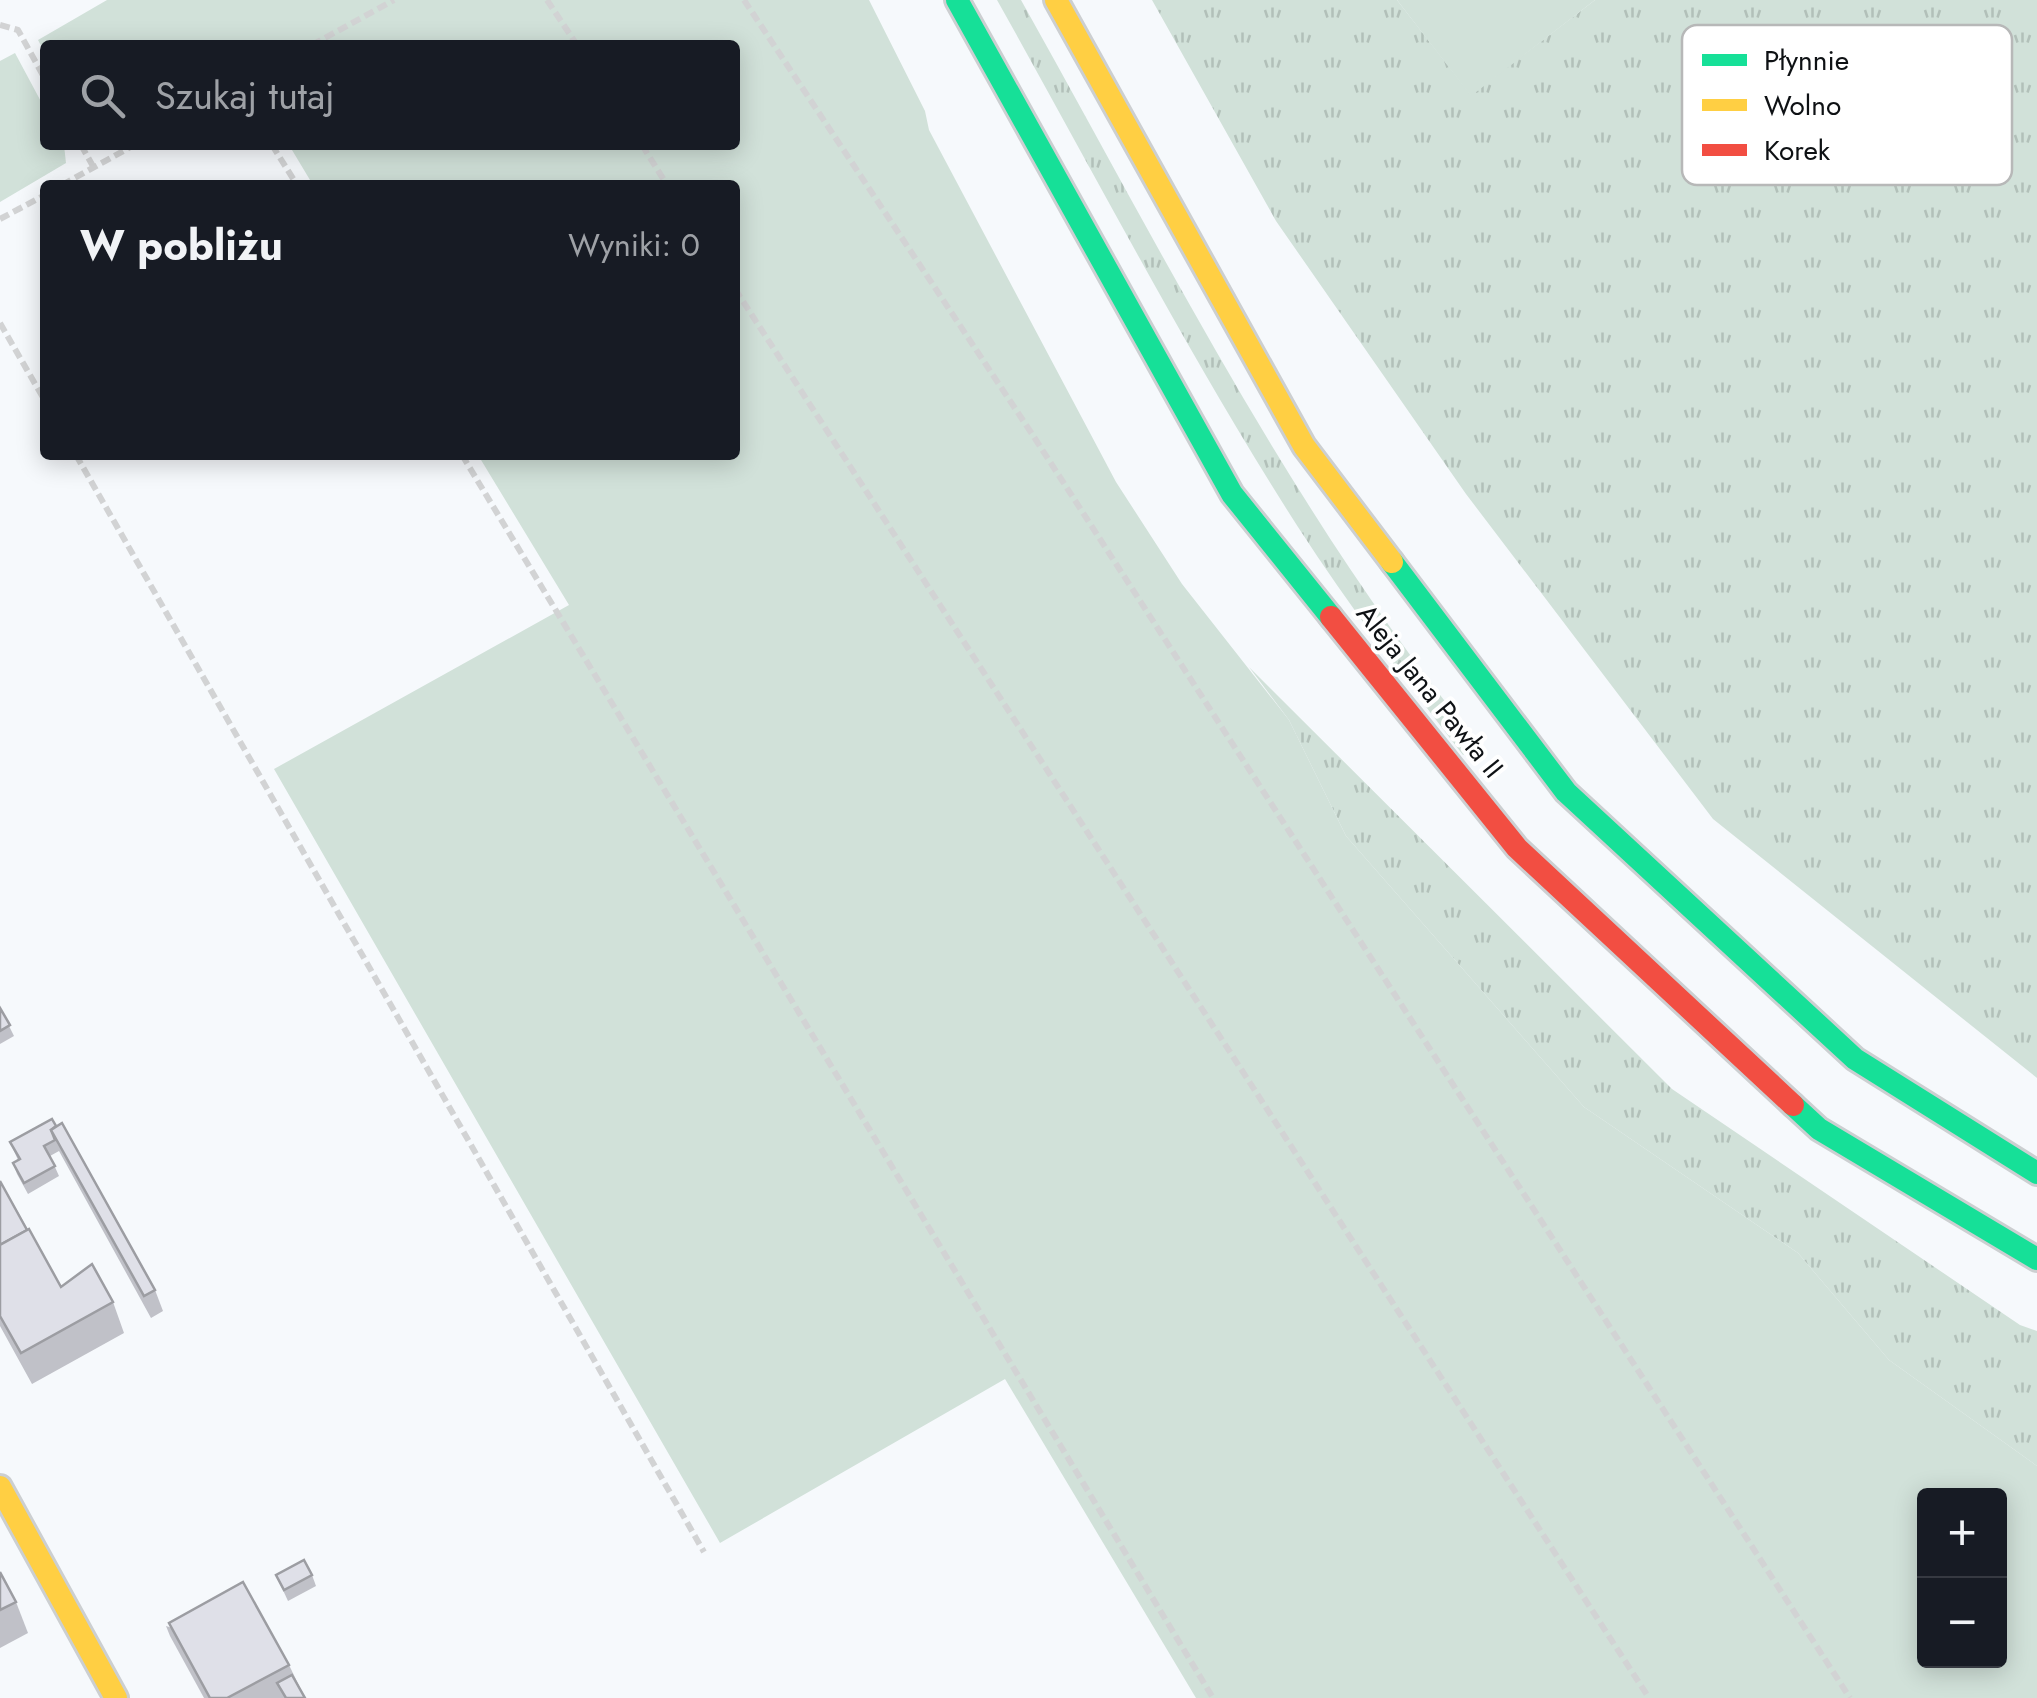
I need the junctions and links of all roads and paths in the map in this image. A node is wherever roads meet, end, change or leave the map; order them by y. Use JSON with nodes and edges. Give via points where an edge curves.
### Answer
{"nodes":[{"id":1,"x":394,"y":0,"type":"edge"},
{"id":2,"x":548,"y":0,"type":"edge"},
{"id":3,"x":744,"y":0,"type":"edge"},
{"id":4,"x":958,"y":0,"type":"edge"},
{"id":5,"x":1056,"y":0,"type":"edge"},
{"id":6,"x":0,"y":26,"type":"edge"},
{"id":7,"x":321,"y":40,"type":"edge"},
{"id":8,"x":573,"y":40,"type":"edge"},
{"id":9,"x":40,"y":70,"type":"edge"},
{"id":10,"x":85,"y":150,"type":"edge"},
{"id":11,"x":125,"y":150,"type":"edge"},
{"id":12,"x":275,"y":150,"type":"edge"},
{"id":13,"x":645,"y":150,"type":"edge"},
{"id":14,"x":94,"y":168,"type":"junction"},
{"id":15,"x":71,"y":180,"type":"edge"},
{"id":16,"x":293,"y":180,"type":"edge"},
{"id":17,"x":665,"y":180,"type":"edge"},
{"id":18,"x":40,"y":197,"type":"edge"},
{"id":19,"x":0,"y":220,"type":"edge"},
{"id":20,"x":740,"y":297,"type":"edge"},
{"id":21,"x":0,"y":323,"type":"edge"},
{"id":22,"x":40,"y":392,"type":"edge"},
{"id":23,"x":79,"y":460,"type":"edge"},
{"id":24,"x":465,"y":460,"type":"edge"},
{"id":25,"x":2037,"y":1174,"type":"edge"},
{"id":26,"x":2037,"y":1259,"type":"edge"},
{"id":27,"x":0,"y":1487,"type":"edge"},
{"id":28,"x":704,"y":1552,"type":"dead end"},
{"id":29,"x":116,"y":1698,"type":"edge"},
{"id":30,"x":1213,"y":1698,"type":"edge"},
{"id":31,"x":1649,"y":1698,"type":"edge"},
{"id":32,"x":1850,"y":1698,"type":"edge"}],
"edges":[{"from":1,"to":7,"type":"path"},
{"from":2,"to":8,"type":"path"},
{"from":3,"to":32,"type":"path"},
{"from":4,"to":26,"type":"main road","name":"Aleja Jana Pawła II","via":[[1232,494],[1518,848],[1820,1129]]},
{"from":5,"to":25,"type":"main road","name":"Aleja Jana Pawła II","via":[[1304,446],[1566,792],[1855,1059]]},
{"from":6,"to":9,"type":"path","via":[[18,30]]},
{"from":10,"to":14,"type":"path"},
{"from":11,"to":14,"type":"path"},
{"from":12,"to":16,"type":"path"},
{"from":13,"to":17,"type":"path"},
{"from":14,"to":15,"type":"path"},
{"from":18,"to":19,"type":"path"},
{"from":20,"to":31,"type":"path"},
{"from":21,"to":22,"type":"path"},
{"from":23,"to":28,"type":"path"},
{"from":24,"to":30,"type":"path"},
{"from":27,"to":29,"type":"main road"}]}
